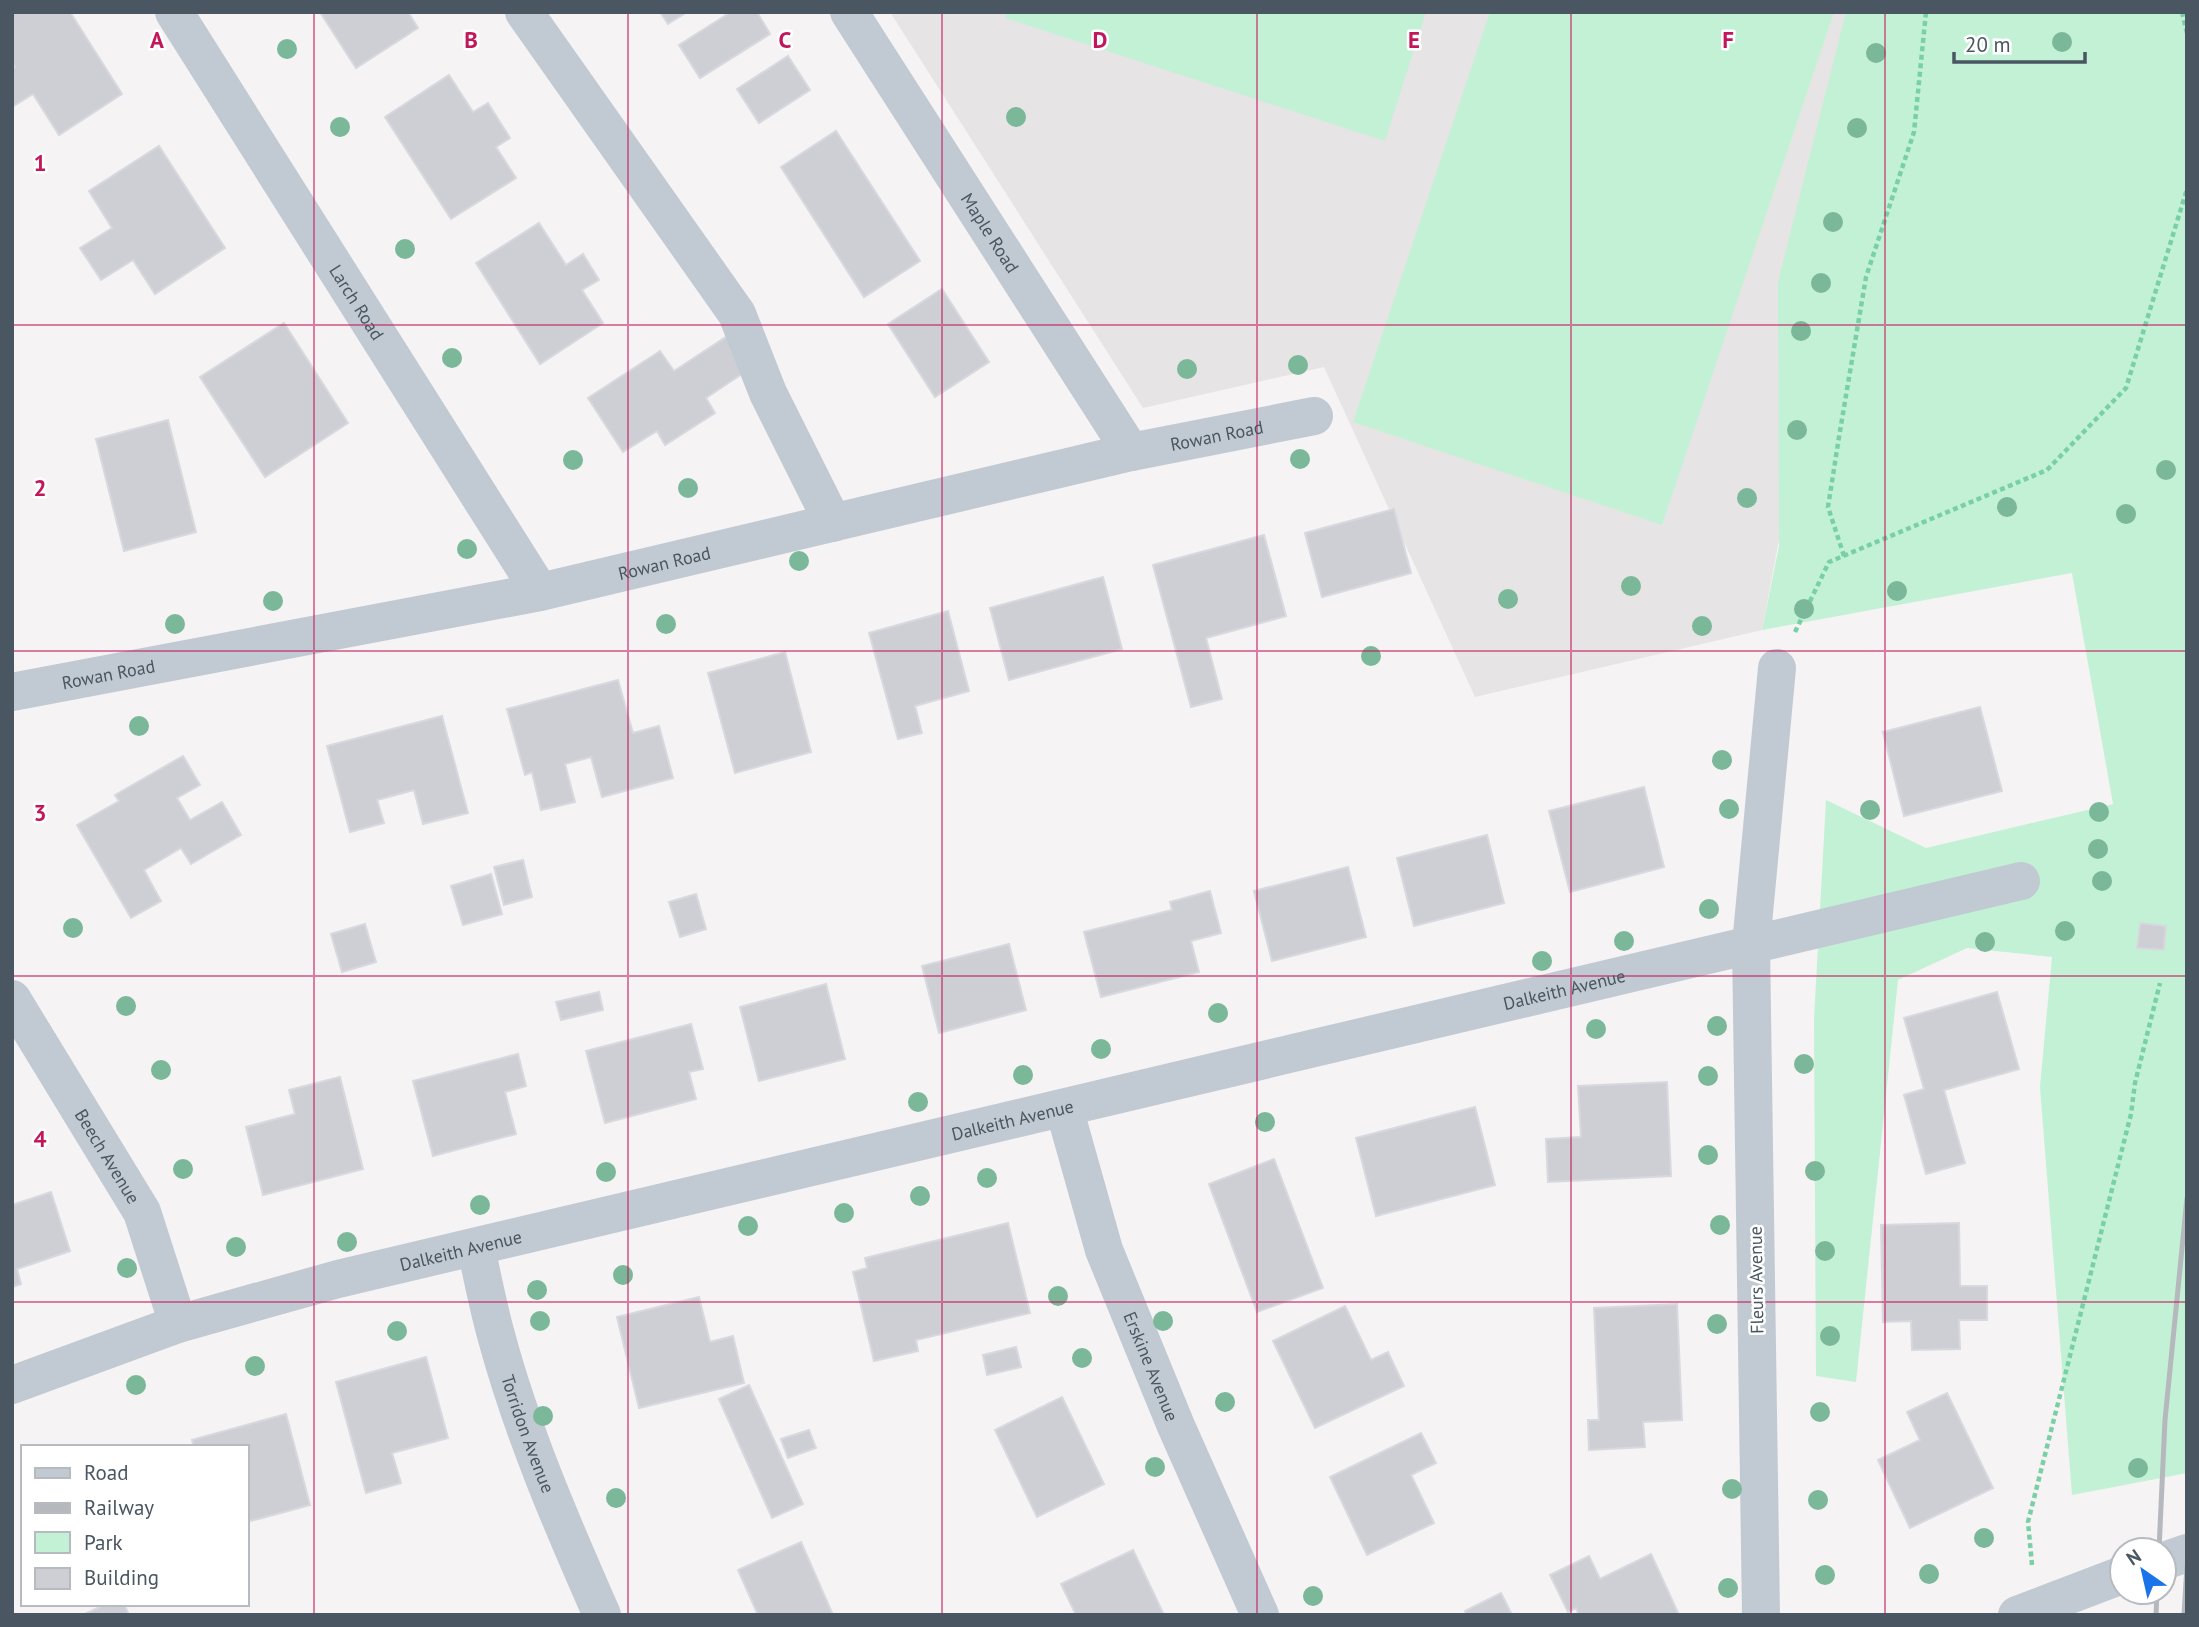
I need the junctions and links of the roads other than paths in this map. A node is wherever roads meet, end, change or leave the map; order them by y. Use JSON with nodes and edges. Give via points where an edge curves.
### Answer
{"nodes":[{"id":1,"x":174,"y":12,"type":"edge"},
{"id":2,"x":523,"y":12,"type":"edge"},
{"id":3,"x":849,"y":12,"type":"edge"},
{"id":4,"x":1314,"y":416,"type":"dead end"},
{"id":5,"x":1131,"y":453,"type":"junction"},
{"id":6,"x":833,"y":523,"type":"junction"},
{"id":7,"x":540,"y":592,"type":"junction"},
{"id":8,"x":1777,"y":668,"type":"road end"},
{"id":9,"x":12,"y":692,"type":"edge"},
{"id":10,"x":2021,"y":881,"type":"dead end"},
{"id":11,"x":1751,"y":945,"type":"junction"},
{"id":12,"x":12,"y":999,"type":"edge"},
{"id":13,"x":1064,"y":1108,"type":"junction"},
{"id":14,"x":476,"y":1247,"type":"junction"},
{"id":15,"x":178,"y":1324,"type":"junction"},
{"id":16,"x":12,"y":1385,"type":"edge"},
{"id":17,"x":2108,"y":1580,"type":"edge"},
{"id":18,"x":602,"y":1615,"type":"edge"},
{"id":19,"x":1260,"y":1615,"type":"edge"},
{"id":20,"x":1761,"y":1615,"type":"edge"},
{"id":21,"x":2017,"y":1615,"type":"edge"}],
"edges":[{"from":1,"to":7,"type":"street","name":"Larch Road"},
{"from":2,"to":6,"type":"street","via":[[737,314],[768,393]]},
{"from":3,"to":5,"type":"street","name":"Maple Road"},
{"from":4,"to":5,"type":"street","name":"Rowan Road"},
{"from":5,"to":6,"type":"street","name":"Rowan Road"},
{"from":6,"to":7,"type":"street","name":"Rowan Road"},
{"from":7,"to":9,"type":"street","name":"Rowan Road"},
{"from":8,"to":11,"type":"street","name":"Fleurs Avenue"},
{"from":10,"to":11,"type":"street","name":"Dalkeith Avenue"},
{"from":11,"to":13,"type":"street","name":"Dalkeith Avenue"},
{"from":11,"to":20,"type":"street","name":"Fleurs Avenue"},
{"from":12,"to":15,"type":"street","name":"Beech Avenue","via":[[142,1212]]},
{"from":13,"to":14,"type":"street","name":"Dalkeith Avenue"},
{"from":13,"to":19,"type":"street","name":"Erskine Avenue","via":[[1108,1262]]},
{"from":14,"to":15,"type":"street","name":"Dalkeith Avenue","via":[[338,1279]]},
{"from":14,"to":18,"type":"street","name":"Torridon Avenue","via":[[496,1336],[524,1425]]},
{"from":15,"to":16,"type":"street","name":"Dalkeith Avenue"},
{"from":17,"to":21,"type":"street"}]}
